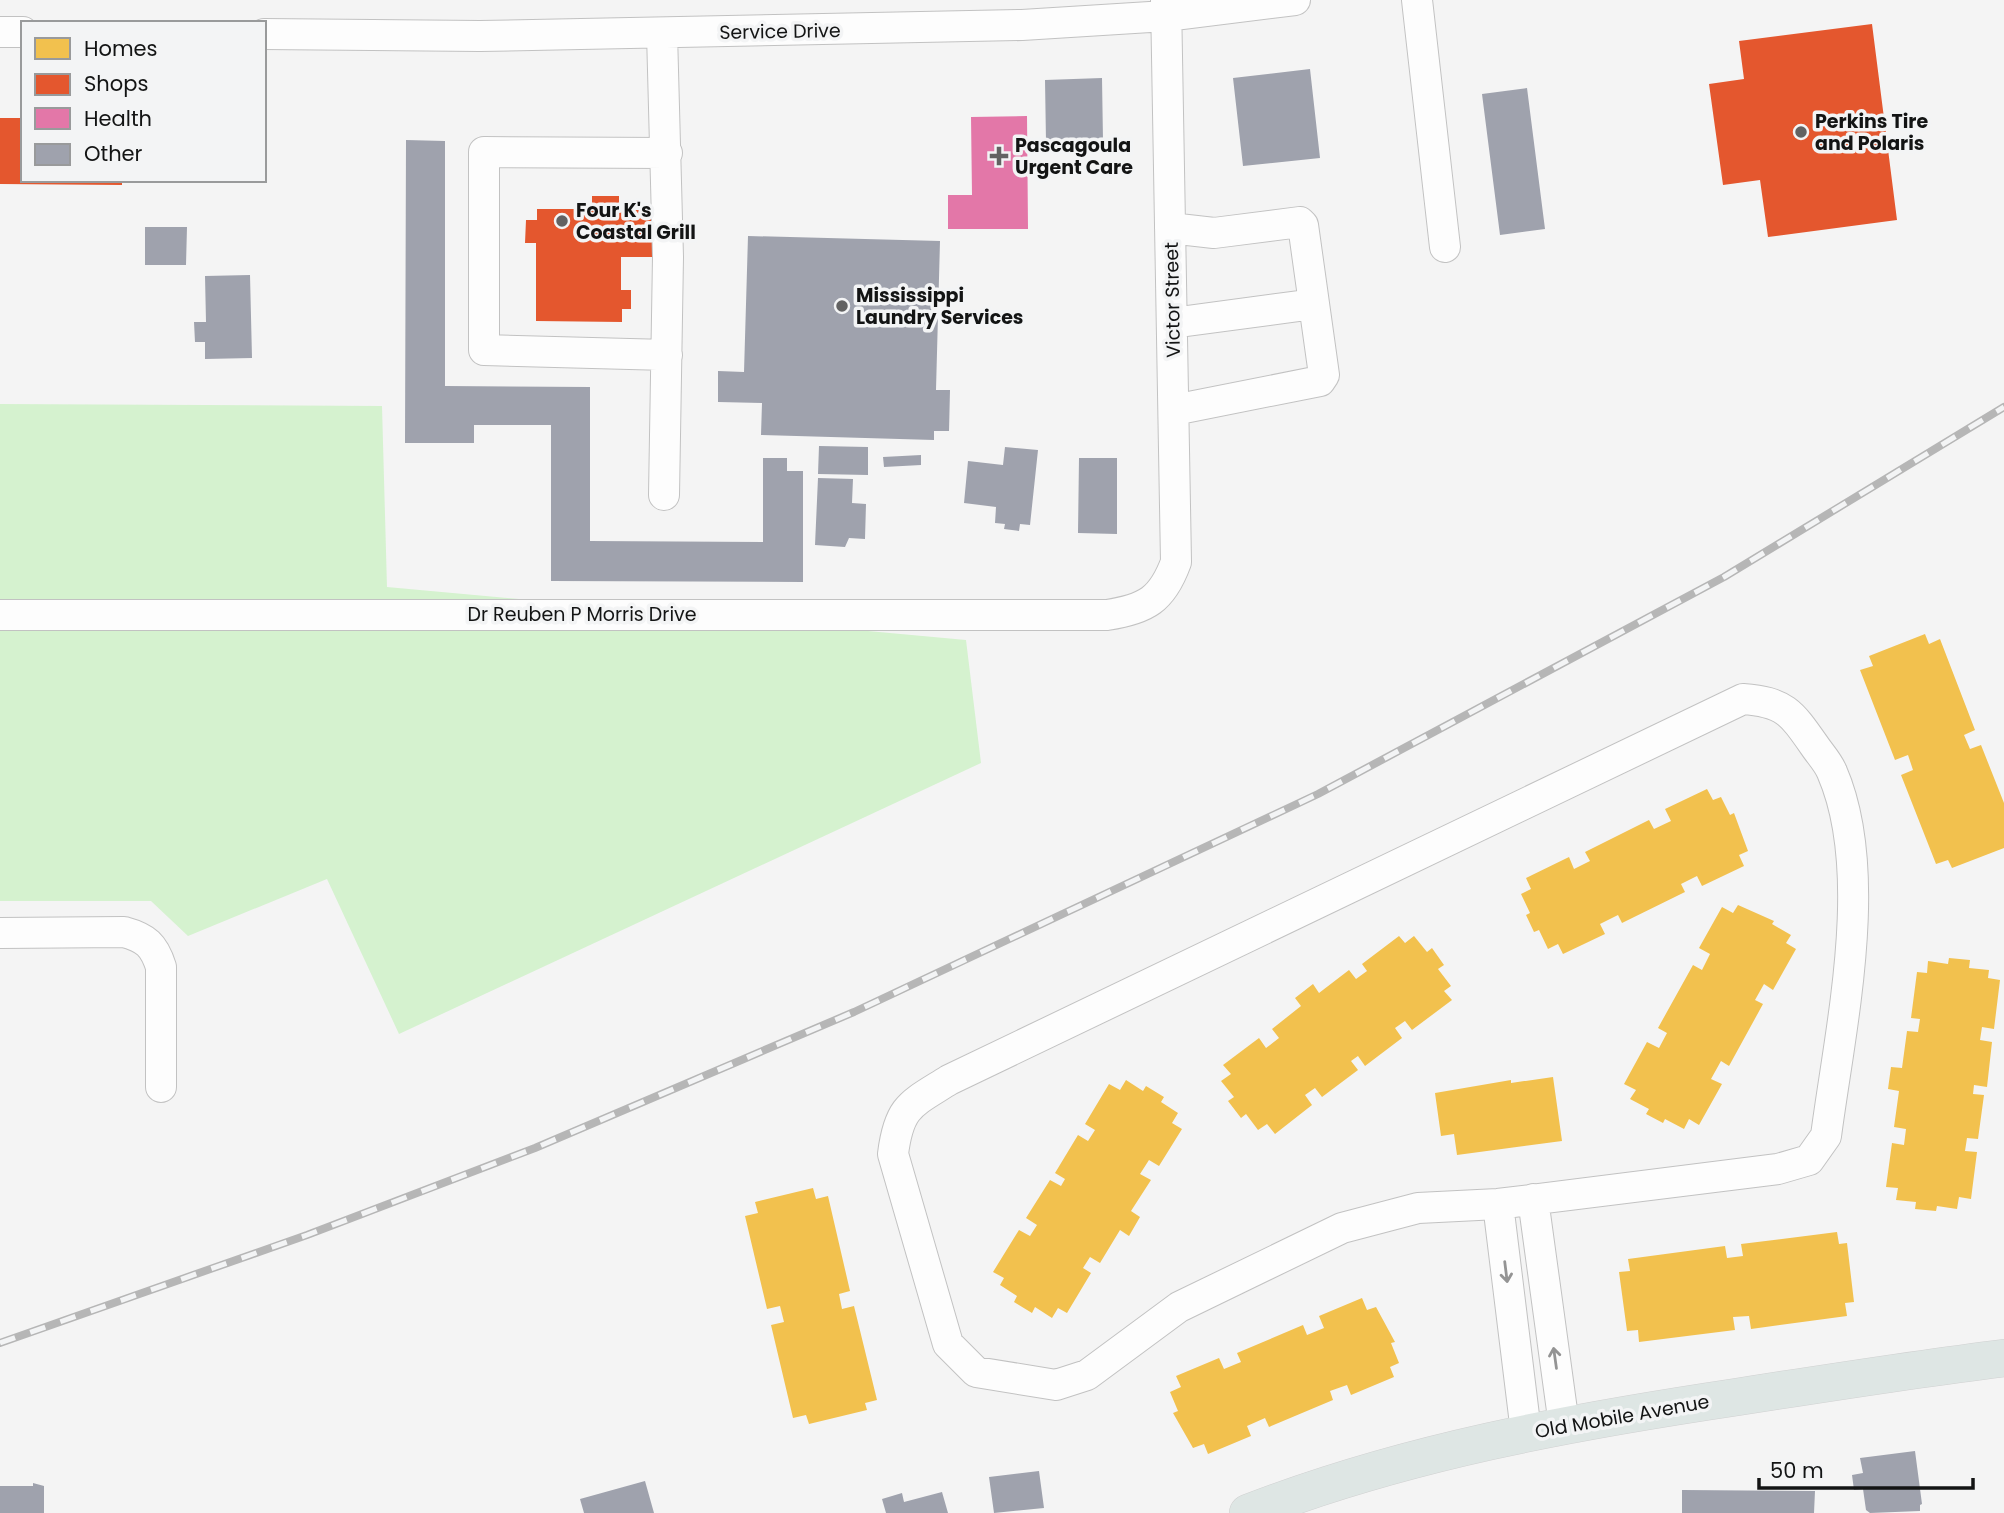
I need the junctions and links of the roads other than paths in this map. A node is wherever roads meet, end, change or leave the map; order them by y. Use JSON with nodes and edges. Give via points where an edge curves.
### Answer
{"nodes":[{"id":1,"x":1295,"y":0,"type":"edge"},
{"id":2,"x":1417,"y":0,"type":"edge"},
{"id":3,"x":1166,"y":8,"type":"edge"},
{"id":4,"x":0,"y":32,"type":"edge"},
{"id":5,"x":21,"y":32,"type":"edge"},
{"id":6,"x":662,"y":33,"type":"junction"},
{"id":7,"x":266,"y":34,"type":"edge"},
{"id":8,"x":667,"y":153,"type":"junction"},
{"id":9,"x":1170,"y":228,"type":"junction"},
{"id":10,"x":1445,"y":247,"type":"dead end"},
{"id":11,"x":1314,"y":304,"type":"junction"},
{"id":12,"x":1172,"y":323,"type":"junction"},
{"id":13,"x":667,"y":355,"type":"junction"},
{"id":14,"x":1174,"y":410,"type":"junction"},
{"id":15,"x":664,"y":495,"type":"dead end"},
{"id":16,"x":1159,"y":595,"type":"joint"},
{"id":17,"x":0,"y":615,"type":"edge"},
{"id":18,"x":0,"y":933,"type":"edge"},
{"id":19,"x":161,"y":1087,"type":"dead end"},
{"id":20,"x":1533,"y":1199,"type":"junction"},
{"id":21,"x":1498,"y":1204,"type":"junction"},
{"id":22,"x":2004,"y":1358,"type":"edge"},
{"id":23,"x":1564,"y":1425,"type":"junction"},
{"id":24,"x":1526,"y":1432,"type":"junction"},
{"id":25,"x":1248,"y":1513,"type":"edge"}],
"edges":[{"from":1,"to":3,"type":"street","name":"Service Drive"},
{"from":2,"to":10,"type":"street"},
{"from":3,"to":6,"type":"street","name":"Service Drive","via":[[1022,24]]},
{"from":3,"to":9,"type":"street","name":"Victor Street"},
{"from":4,"to":5,"type":"street"},
{"from":6,"to":7,"type":"street","name":"Service Drive"},
{"from":6,"to":8,"type":"street"},
{"from":8,"to":13,"type":"street"},
{"from":8,"to":13,"type":"street","via":[[484,152],[484,350]]},
{"from":9,"to":11,"type":"street","via":[[1213,233],[1300,222]]},
{"from":9,"to":12,"type":"street","name":"Victor Street"},
{"from":11,"to":12,"type":"street"},
{"from":11,"to":14,"type":"street","via":[[1324,375],[1320,380]]},
{"from":12,"to":14,"type":"street","name":"Victor Street"},
{"from":13,"to":15,"type":"street"},
{"from":14,"to":16,"type":"street","name":"Victor Street","via":[[1176,562]]},
{"from":16,"to":17,"type":"street","name":"Dr Reuben P Morris Drive","via":[[1148,604],[1107,615]]},
{"from":18,"to":19,"type":"street","via":[[124,932],[143,937],[156,949],[161,967]]},
{"from":20,"to":21,"type":"street"},
{"from":20,"to":21,"type":"street","via":[[1777,1169],[1809,1160],[1826,1136],[1854,916],[1848,832],[1832,771],[1796,718],[1771,701],[1743,699],[949,1080],[912,1103],[897,1123],[893,1154],[948,1344],[976,1372],[1056,1385],[1087,1375],[1180,1307],[1342,1228],[1418,1208]]},
{"from":23,"to":20,"type":"street","one_way":true},
{"from":21,"to":24,"type":"street","one_way":true},
{"from":22,"to":23,"type":"main road","name":"Old Mobile Avenue"},
{"from":23,"to":24,"type":"main road","name":"Old Mobile Avenue"},
{"from":24,"to":25,"type":"main road","name":"Old Mobile Avenue","via":[[1370,1471]]}]}
